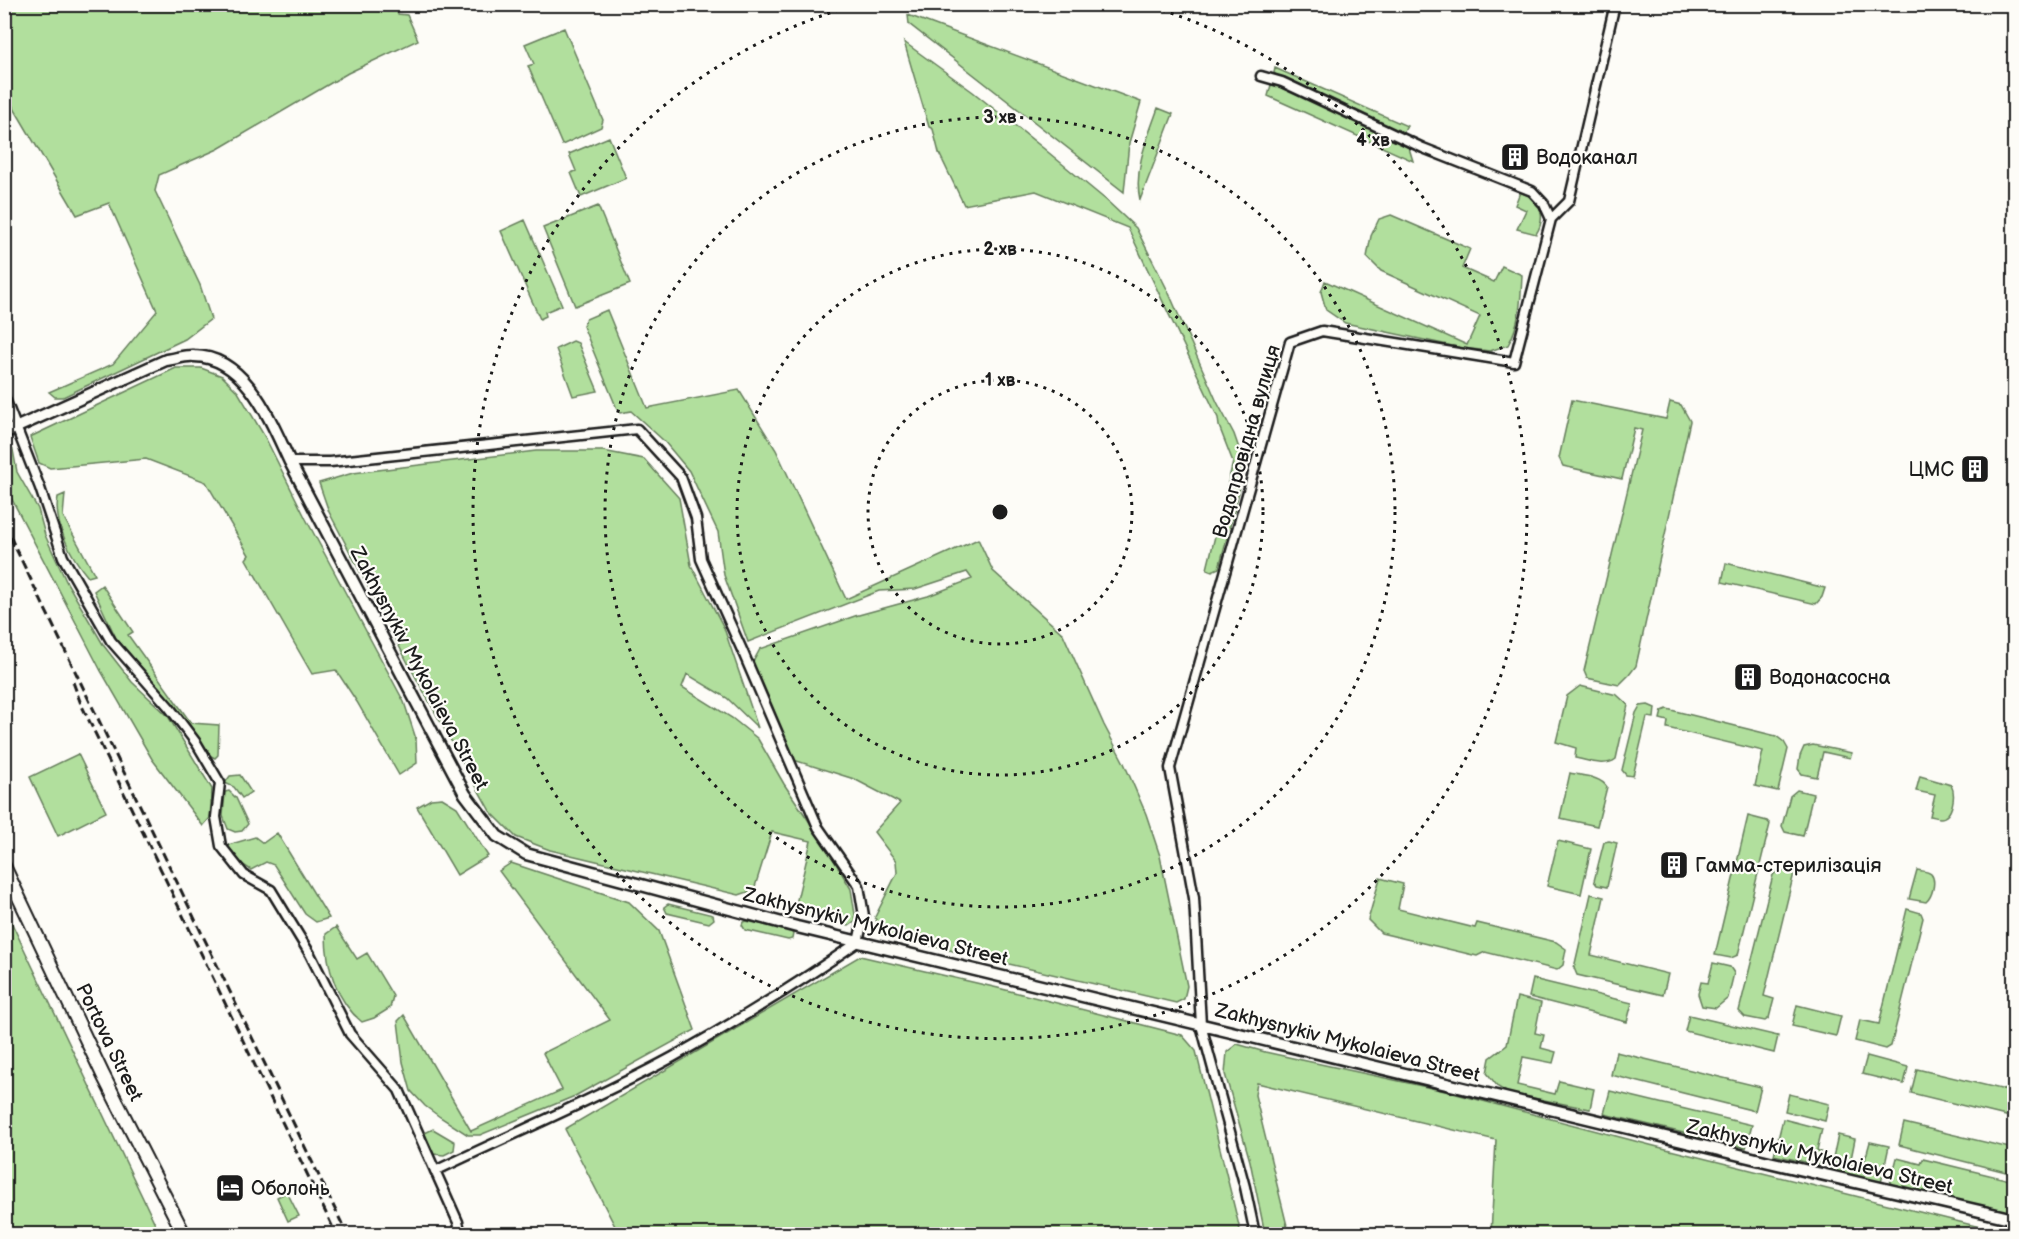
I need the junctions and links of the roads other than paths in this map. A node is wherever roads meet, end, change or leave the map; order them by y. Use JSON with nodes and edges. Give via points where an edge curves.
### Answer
{"nodes":[{"id":1,"x":1615,"y":4,"type":"edge"},
{"id":2,"x":1260,"y":76,"type":"dead end"},
{"id":3,"x":1551,"y":219,"type":"junction"},
{"id":4,"x":4,"y":396,"type":"edge"},
{"id":5,"x":18,"y":428,"type":"junction"},
{"id":6,"x":4,"y":433,"type":"edge"},
{"id":7,"x":290,"y":462,"type":"junction"},
{"id":8,"x":4,"y":866,"type":"edge"},
{"id":9,"x":4,"y":888,"type":"edge"},
{"id":10,"x":18,"y":893,"type":"junction"},
{"id":11,"x":858,"y":942,"type":"junction"},
{"id":12,"x":1201,"y":1025,"type":"junction"},
{"id":13,"x":435,"y":1171,"type":"junction"},
{"id":14,"x":2014,"y":1220,"type":"edge"},
{"id":15,"x":184,"y":1234,"type":"edge"},
{"id":16,"x":461,"y":1234,"type":"edge"},
{"id":17,"x":1255,"y":1234,"type":"edge"}],
"edges":[{"from":1,"to":3,"type":"street","via":[[1569,201]]},
{"from":2,"to":3,"type":"street","via":[[1282,82],[1423,148],[1532,191]]},
{"from":3,"to":12,"type":"street","name":"Водопровідна вулиця","via":[[1514,362],[1322,331],[1290,342],[1170,768],[1194,898]]},
{"from":4,"to":5,"type":"street"},
{"from":5,"to":6,"type":"street","name":"Zakhysnykiv Mykolaieva Street"},
{"from":5,"to":7,"type":"street","name":"Zakhysnykiv Mykolaieva Street","via":[[166,360],[194,356],[216,360],[238,373],[264,406]]},
{"from":5,"to":13,"type":"street","via":[[63,557],[111,641],[169,707],[220,783],[216,818],[221,846],[244,875],[271,890],[310,954],[350,1034],[399,1090]]},
{"from":7,"to":11,"type":"street","name":"Zakhysnykiv Mykolaieva Street","via":[[465,794],[497,836],[526,854]]},
{"from":7,"to":11,"type":"street","via":[[330,462],[637,429],[681,477],[696,518],[701,560],[808,806],[859,886],[864,915]]},
{"from":8,"to":10,"type":"main road","name":"Portova Street"},
{"from":9,"to":10,"type":"street"},
{"from":10,"to":15,"type":"main road","name":"Portova Street","via":[[103,1075]]},
{"from":11,"to":12,"type":"street","name":"Zakhysnykiv Mykolaieva Street"},
{"from":11,"to":13,"type":"street","via":[[672,1057]]},
{"from":12,"to":14,"type":"street","name":"Zakhysnykiv Mykolaieva Street"},
{"from":12,"to":17,"type":"street"},
{"from":13,"to":16,"type":"street"}]}
